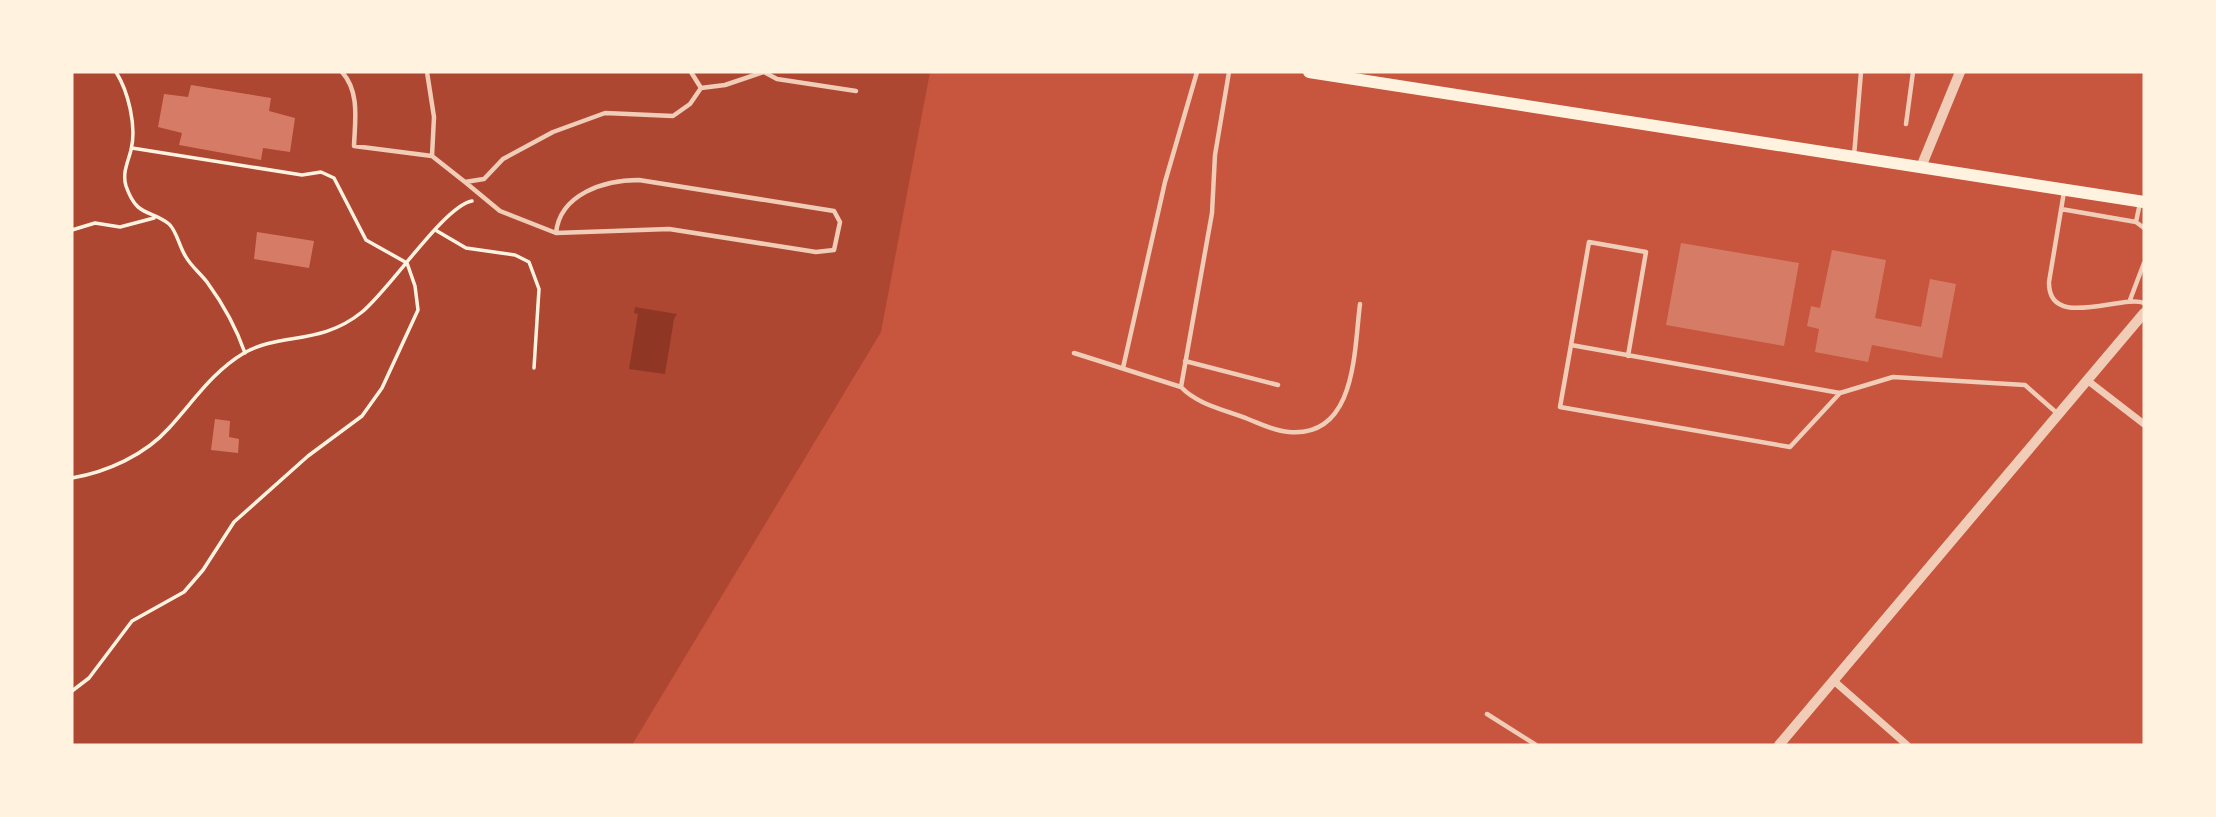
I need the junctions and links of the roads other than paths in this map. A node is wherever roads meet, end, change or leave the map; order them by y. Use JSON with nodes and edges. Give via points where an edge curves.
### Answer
{"nodes":[{"id":1,"x":342,"y":72,"type":"edge"},
{"id":2,"x":427,"y":72,"type":"edge"},
{"id":3,"x":691,"y":72,"type":"edge"},
{"id":4,"x":764,"y":72,"type":"edge"},
{"id":5,"x":1197,"y":72,"type":"edge"},
{"id":6,"x":1229,"y":72,"type":"edge"},
{"id":7,"x":1309,"y":72,"type":"edge"},
{"id":8,"x":1861,"y":72,"type":"edge"},
{"id":9,"x":1913,"y":72,"type":"edge"},
{"id":10,"x":1960,"y":72,"type":"edge"},
{"id":11,"x":701,"y":88,"type":"junction"},
{"id":12,"x":856,"y":90,"type":"dead end"},
{"id":13,"x":1906,"y":124,"type":"dead end"},
{"id":14,"x":432,"y":156,"type":"junction"},
{"id":15,"x":1854,"y":157,"type":"junction"},
{"id":16,"x":1922,"y":167,"type":"junction"},
{"id":17,"x":465,"y":182,"type":"junction"},
{"id":18,"x":2065,"y":188,"type":"junction"},
{"id":19,"x":2142,"y":201,"type":"edge"},
{"id":20,"x":2061,"y":209,"type":"junction"},
{"id":21,"x":2136,"y":222,"type":"junction"},
{"id":22,"x":2144,"y":228,"type":"edge"},
{"id":23,"x":556,"y":233,"type":"junction"},
{"id":24,"x":2144,"y":263,"type":"edge"},
{"id":25,"x":2130,"y":300,"type":"junction"},
{"id":26,"x":2144,"y":303,"type":"edge"},
{"id":27,"x":1360,"y":304,"type":"dead end"},
{"id":28,"x":2144,"y":313,"type":"edge"},
{"id":29,"x":1571,"y":345,"type":"junction"},
{"id":30,"x":1074,"y":354,"type":"dead end"},
{"id":31,"x":1628,"y":356,"type":"junction"},
{"id":32,"x":1185,"y":362,"type":"junction"},
{"id":33,"x":1123,"y":368,"type":"junction"},
{"id":34,"x":2087,"y":380,"type":"junction"},
{"id":35,"x":1278,"y":385,"type":"dead end"},
{"id":36,"x":1181,"y":387,"type":"junction"},
{"id":37,"x":1840,"y":393,"type":"junction"},
{"id":38,"x":2058,"y":414,"type":"junction"},
{"id":39,"x":2144,"y":424,"type":"edge"},
{"id":40,"x":1834,"y":681,"type":"junction"},
{"id":41,"x":1487,"y":714,"type":"dead end"},
{"id":42,"x":1536,"y":745,"type":"edge"},
{"id":43,"x":1779,"y":745,"type":"edge"},
{"id":44,"x":1908,"y":745,"type":"edge"}],
"edges":[{"from":1,"to":14,"type":"lane","via":[[351,82],[355,102],[354,146]]},
{"from":2,"to":14,"type":"lane","via":[[434,117]]},
{"from":3,"to":11,"type":"lane"},
{"from":4,"to":11,"type":"lane"},
{"from":4,"to":12,"type":"lane","via":[[778,79]]},
{"from":5,"to":33,"type":"lane","via":[[1165,182]]},
{"from":6,"to":32,"type":"lane","via":[[1214,155],[1212,213]]},
{"from":7,"to":15,"type":"main road"},
{"from":8,"to":15,"type":"lane"},
{"from":9,"to":13,"type":"lane"},
{"from":10,"to":16,"type":"street"},
{"from":11,"to":17,"type":"lane","via":[[673,117],[605,113],[553,132],[503,159],[484,178]]},
{"from":14,"to":17,"type":"lane"},
{"from":15,"to":16,"type":"main road"},
{"from":16,"to":18,"type":"main road"},
{"from":17,"to":23,"type":"lane","via":[[500,211]]},
{"from":18,"to":19,"type":"main road"},
{"from":18,"to":20,"type":"lane"},
{"from":19,"to":21,"type":"lane"},
{"from":20,"to":21,"type":"lane"},
{"from":20,"to":25,"type":"lane","via":[[2049,282],[2053,299],[2098,309]]},
{"from":21,"to":22,"type":"lane"},
{"from":23,"to":23,"type":"lane","via":[[669,229],[816,252],[834,250],[840,222],[834,211],[621,180],[593,188],[569,203],[557,218]]},
{"from":24,"to":25,"type":"lane"},
{"from":25,"to":26,"type":"lane"},
{"from":27,"to":36,"type":"lane","via":[[1345,397],[1330,421],[1290,432],[1270,428],[1201,401]]},
{"from":28,"to":34,"type":"street"},
{"from":29,"to":31,"type":"lane"},
{"from":29,"to":31,"type":"lane","via":[[1589,242],[1646,252]]},
{"from":29,"to":37,"type":"lane","via":[[1560,407],[1790,447]]},
{"from":30,"to":33,"type":"lane"},
{"from":31,"to":37,"type":"lane"},
{"from":32,"to":35,"type":"lane"},
{"from":32,"to":36,"type":"lane"},
{"from":33,"to":36,"type":"lane"},
{"from":34,"to":38,"type":"street"},
{"from":34,"to":39,"type":"street"},
{"from":37,"to":38,"type":"lane","via":[[1893,377],[2025,385]]},
{"from":38,"to":40,"type":"street"},
{"from":40,"to":43,"type":"street"},
{"from":40,"to":44,"type":"street"},
{"from":41,"to":42,"type":"lane"}]}
